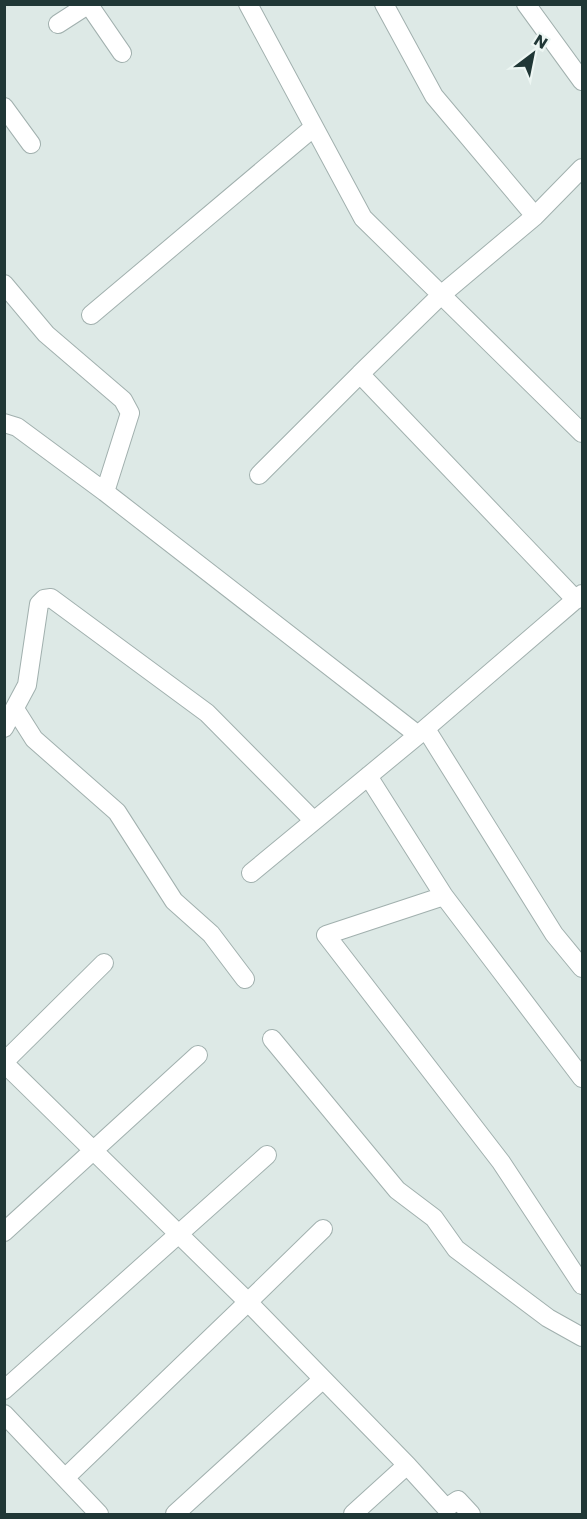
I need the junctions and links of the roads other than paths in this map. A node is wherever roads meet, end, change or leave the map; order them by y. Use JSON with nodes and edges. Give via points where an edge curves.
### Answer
{"nodes":[{"id":1,"x":248,"y":4,"type":"edge"},
{"id":2,"x":384,"y":4,"type":"edge"},
{"id":3,"x":526,"y":4,"type":"edge"},
{"id":4,"x":89,"y":5,"type":"edge"},
{"id":5,"x":58,"y":24,"type":"dead end"},
{"id":6,"x":122,"y":53,"type":"dead end"},
{"id":7,"x":582,"y":81,"type":"edge"},
{"id":8,"x":4,"y":107,"type":"edge"},
{"id":9,"x":314,"y":127,"type":"junction"},
{"id":10,"x":31,"y":144,"type":"dead end"},
{"id":11,"x":582,"y":168,"type":"edge"},
{"id":12,"x":535,"y":216,"type":"junction"},
{"id":13,"x":4,"y":284,"type":"edge"},
{"id":14,"x":441,"y":295,"type":"junction"},
{"id":15,"x":90,"y":315,"type":"dead end"},
{"id":16,"x":360,"y":374,"type":"junction"},
{"id":17,"x":4,"y":423,"type":"edge"},
{"id":18,"x":582,"y":433,"type":"edge"},
{"id":19,"x":259,"y":475,"type":"dead end"},
{"id":20,"x":105,"y":492,"type":"junction"},
{"id":21,"x":579,"y":597,"type":"edge"},
{"id":22,"x":15,"y":709,"type":"junction"},
{"id":23,"x":4,"y":728,"type":"edge"},
{"id":24,"x":422,"y":732,"type":"junction"},
{"id":25,"x":368,"y":776,"type":"junction"},
{"id":26,"x":314,"y":821,"type":"junction"},
{"id":27,"x":251,"y":873,"type":"dead end"},
{"id":28,"x":444,"y":896,"type":"junction"},
{"id":29,"x":104,"y":963,"type":"dead end"},
{"id":30,"x":582,"y":968,"type":"edge"},
{"id":31,"x":245,"y":979,"type":"dead end"},
{"id":32,"x":272,"y":1039,"type":"dead end"},
{"id":33,"x":198,"y":1055,"type":"dead end"},
{"id":34,"x":4,"y":1063,"type":"edge"},
{"id":35,"x":582,"y":1078,"type":"edge"},
{"id":36,"x":94,"y":1152,"type":"junction"},
{"id":37,"x":267,"y":1155,"type":"dead end"},
{"id":38,"x":323,"y":1229,"type":"dead end"},
{"id":39,"x":4,"y":1232,"type":"edge"},
{"id":40,"x":179,"y":1235,"type":"junction"},
{"id":41,"x":582,"y":1285,"type":"edge"},
{"id":42,"x":248,"y":1302,"type":"junction"},
{"id":43,"x":582,"y":1337,"type":"edge"},
{"id":44,"x":323,"y":1379,"type":"junction"},
{"id":45,"x":4,"y":1390,"type":"edge"},
{"id":46,"x":4,"y":1414,"type":"edge"},
{"id":47,"x":406,"y":1465,"type":"junction"},
{"id":48,"x":65,"y":1478,"type":"junction"},
{"id":49,"x":99,"y":1515,"type":"edge"},
{"id":50,"x":175,"y":1515,"type":"edge"},
{"id":51,"x":353,"y":1515,"type":"edge"},
{"id":52,"x":471,"y":1515,"type":"edge"}],
"edges":[{"from":1,"to":9,"type":"street"},
{"from":2,"to":12,"type":"street","via":[[434,96]]},
{"from":3,"to":7,"type":"street"},
{"from":4,"to":5,"type":"street"},
{"from":4,"to":6,"type":"street"},
{"from":8,"to":10,"type":"street"},
{"from":9,"to":14,"type":"street","via":[[363,218]]},
{"from":9,"to":15,"type":"street"},
{"from":11,"to":12,"type":"street"},
{"from":12,"to":14,"type":"street"},
{"from":13,"to":20,"type":"street","via":[[46,334],[123,400],[130,413]]},
{"from":14,"to":16,"type":"street"},
{"from":14,"to":18,"type":"street"},
{"from":16,"to":19,"type":"street"},
{"from":16,"to":21,"type":"street"},
{"from":17,"to":20,"type":"street","via":[[17,427]]},
{"from":20,"to":24,"type":"street"},
{"from":21,"to":24,"type":"street"},
{"from":22,"to":23,"type":"street"},
{"from":22,"to":26,"type":"street","via":[[27,685],[39,604],[44,598],[51,598],[207,713]]},
{"from":22,"to":31,"type":"street","via":[[34,739],[117,812],[174,901],[211,934]]},
{"from":24,"to":25,"type":"street"},
{"from":24,"to":30,"type":"street","via":[[554,934]]},
{"from":25,"to":26,"type":"street"},
{"from":25,"to":28,"type":"street"},
{"from":26,"to":27,"type":"street"},
{"from":28,"to":35,"type":"street"},
{"from":28,"to":41,"type":"street","via":[[326,934],[501,1162]]},
{"from":29,"to":34,"type":"street"},
{"from":32,"to":43,"type":"street","via":[[397,1190],[434,1218],[456,1249],[548,1318]]},
{"from":33,"to":36,"type":"street"},
{"from":34,"to":36,"type":"street"},
{"from":36,"to":39,"type":"street"},
{"from":36,"to":40,"type":"street"},
{"from":37,"to":40,"type":"street"},
{"from":38,"to":42,"type":"street"},
{"from":40,"to":42,"type":"street"},
{"from":40,"to":45,"type":"street"},
{"from":42,"to":44,"type":"street"},
{"from":42,"to":48,"type":"street"},
{"from":44,"to":47,"type":"street"},
{"from":44,"to":50,"type":"street"},
{"from":46,"to":48,"type":"street"},
{"from":47,"to":51,"type":"street"},
{"from":47,"to":52,"type":"street","via":[[446,1508],[458,1500]]},
{"from":48,"to":49,"type":"street"}]}
